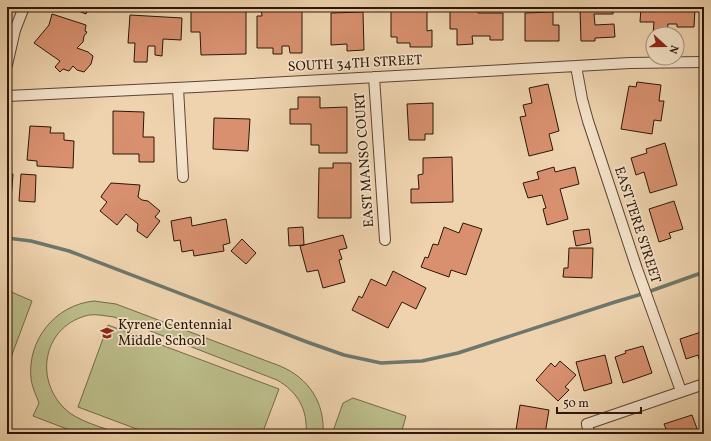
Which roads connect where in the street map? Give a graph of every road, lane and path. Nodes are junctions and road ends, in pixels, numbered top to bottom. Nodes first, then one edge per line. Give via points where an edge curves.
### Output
1 (24, 7) edge
2 (704, 62) edge
3 (7, 65) edge
4 (576, 66) junction
5 (374, 78) junction
6 (178, 88) junction
7 (7, 96) edge
8 (183, 177) dead end
9 (385, 240) dead end
10 (704, 384) edge
11 (681, 391) junction
12 (588, 429) edge

1 - 3 street
2 - 4 street, SOUTH 34TH STREET
4 - 5 street, SOUTH 34TH STREET
4 - 11 street, EAST TERE STREET via 588,121 636,269
5 - 6 street, SOUTH 34TH STREET
5 - 9 street, EAST MANSO COURT
6 - 7 street, SOUTH 34TH STREET
6 - 8 street
10 - 11 street
11 - 12 street

